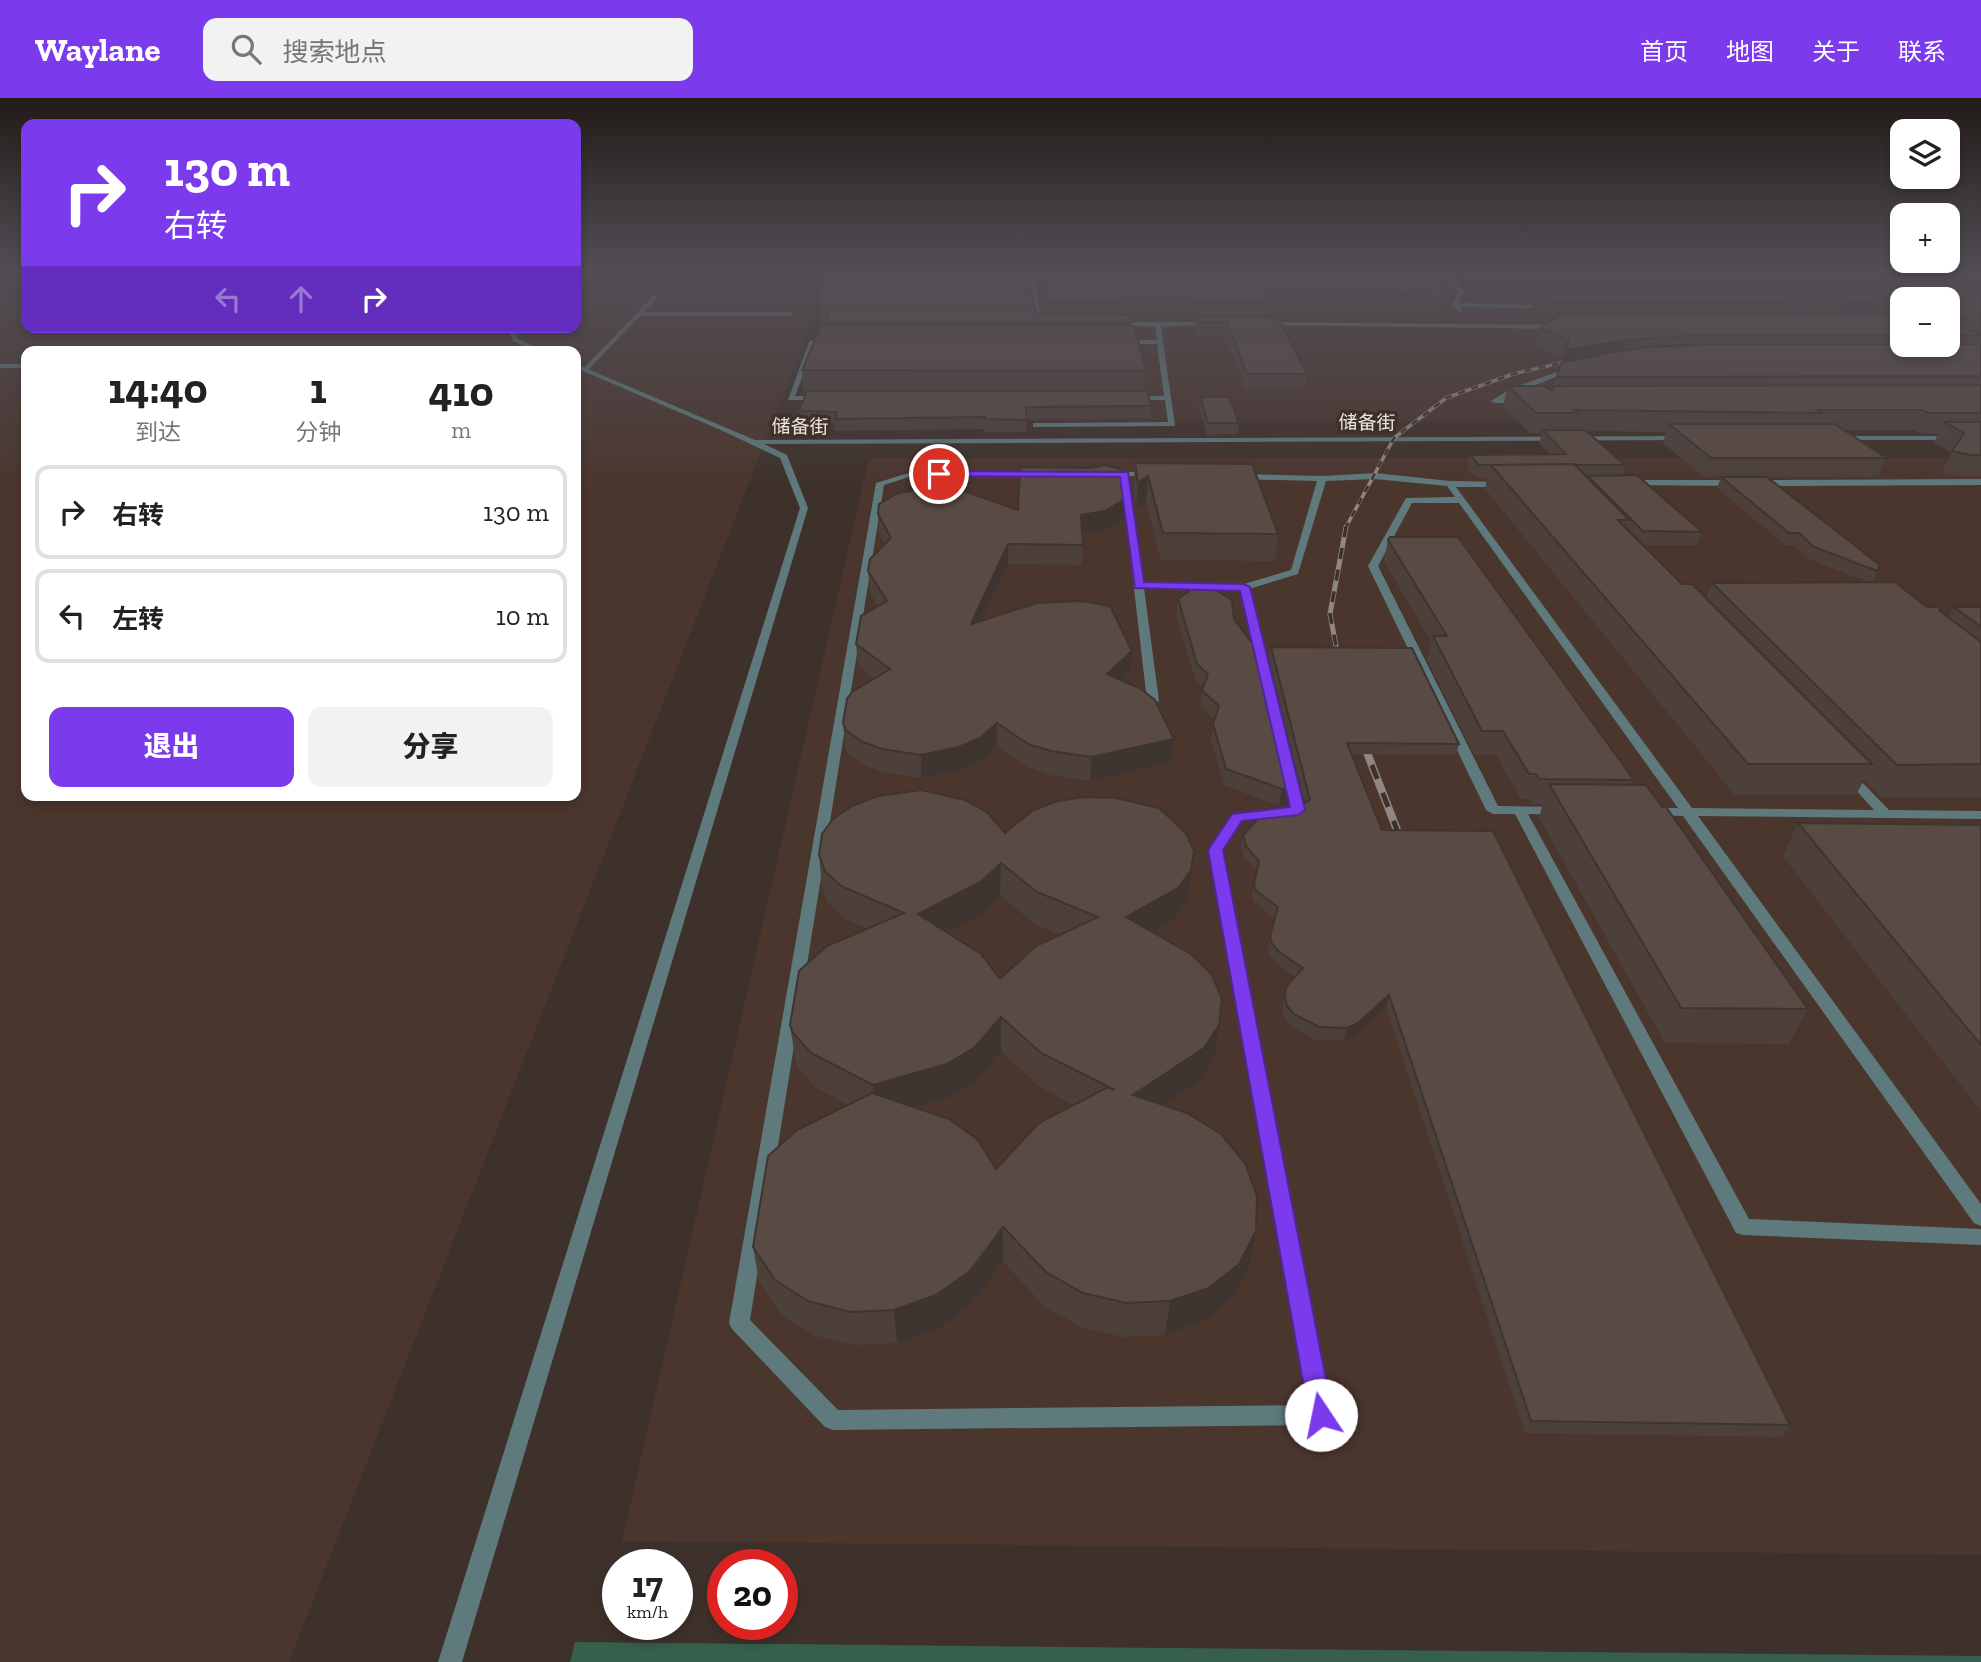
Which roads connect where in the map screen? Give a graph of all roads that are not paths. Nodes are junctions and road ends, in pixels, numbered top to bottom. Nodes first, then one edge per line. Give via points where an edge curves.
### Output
1 (1160, 342) edge
2 (611, 343) edge
3 (812, 343) edge
4 (0, 366) edge
5 (21, 366) edge
6 (1588, 366) edge
7 (583, 371) edge
8 (830, 397) edge
9 (1127, 398) edge
10 (1168, 398) junction
11 (1537, 401) edge
12 (1036, 425) edge
13 (1688, 438) edge
14 (1827, 438) edge
15 (1981, 438) edge
16 (752, 442) junction
17 (1058, 474) edge
18 (1085, 474) edge
19 (1125, 474) junction
20 (1161, 474) edge
21 (1226, 476) edge
22 (1322, 479) junction
23 (1981, 482) edge
24 (1611, 483) edge
25 (1450, 484) junction
26 (1517, 484) edge
27 (1462, 500) junction
28 (1139, 585) junction
29 (1244, 587) junction
30 (1153, 701) edge
31 (1837, 764) edge
32 (1520, 811) junction
33 (1576, 811) edge
34 (1646, 812) edge
35 (1688, 812) junction
36 (1885, 814) junction
37 (1981, 815) edge
38 (1981, 1218) edge
39 (1981, 1237) edge
40 (450, 1662) edge

1 - 10 street
2 - 7 street
3 - 8 street via 791,398
4 - 5 street
6 - 11 street via 1495,401
7 - 16 street
9 - 10 street
10 - 12 street via 1172,424
13 - 16 street, 储备街
14 - 15 street
16 - 40 street via 784,457 804,508
17 - 29 street via 912,474 880,483 739,1323 833,1420 1321,1415 1216,850 1237,817 1298,810
18 - 19 street
19 - 20 street
19 - 28 street
21 - 22 street
22 - 25 street via 1375,476
22 - 29 street via 1295,572
23 - 24 street
25 - 26 street
25 - 27 street
27 - 32 street via 1409,500 1373,566 1493,810
27 - 35 street
28 - 29 street
28 - 30 street
31 - 36 street
32 - 33 street
32 - 39 street via 1743,1227
34 - 35 street
35 - 36 street
35 - 38 street
36 - 37 street

